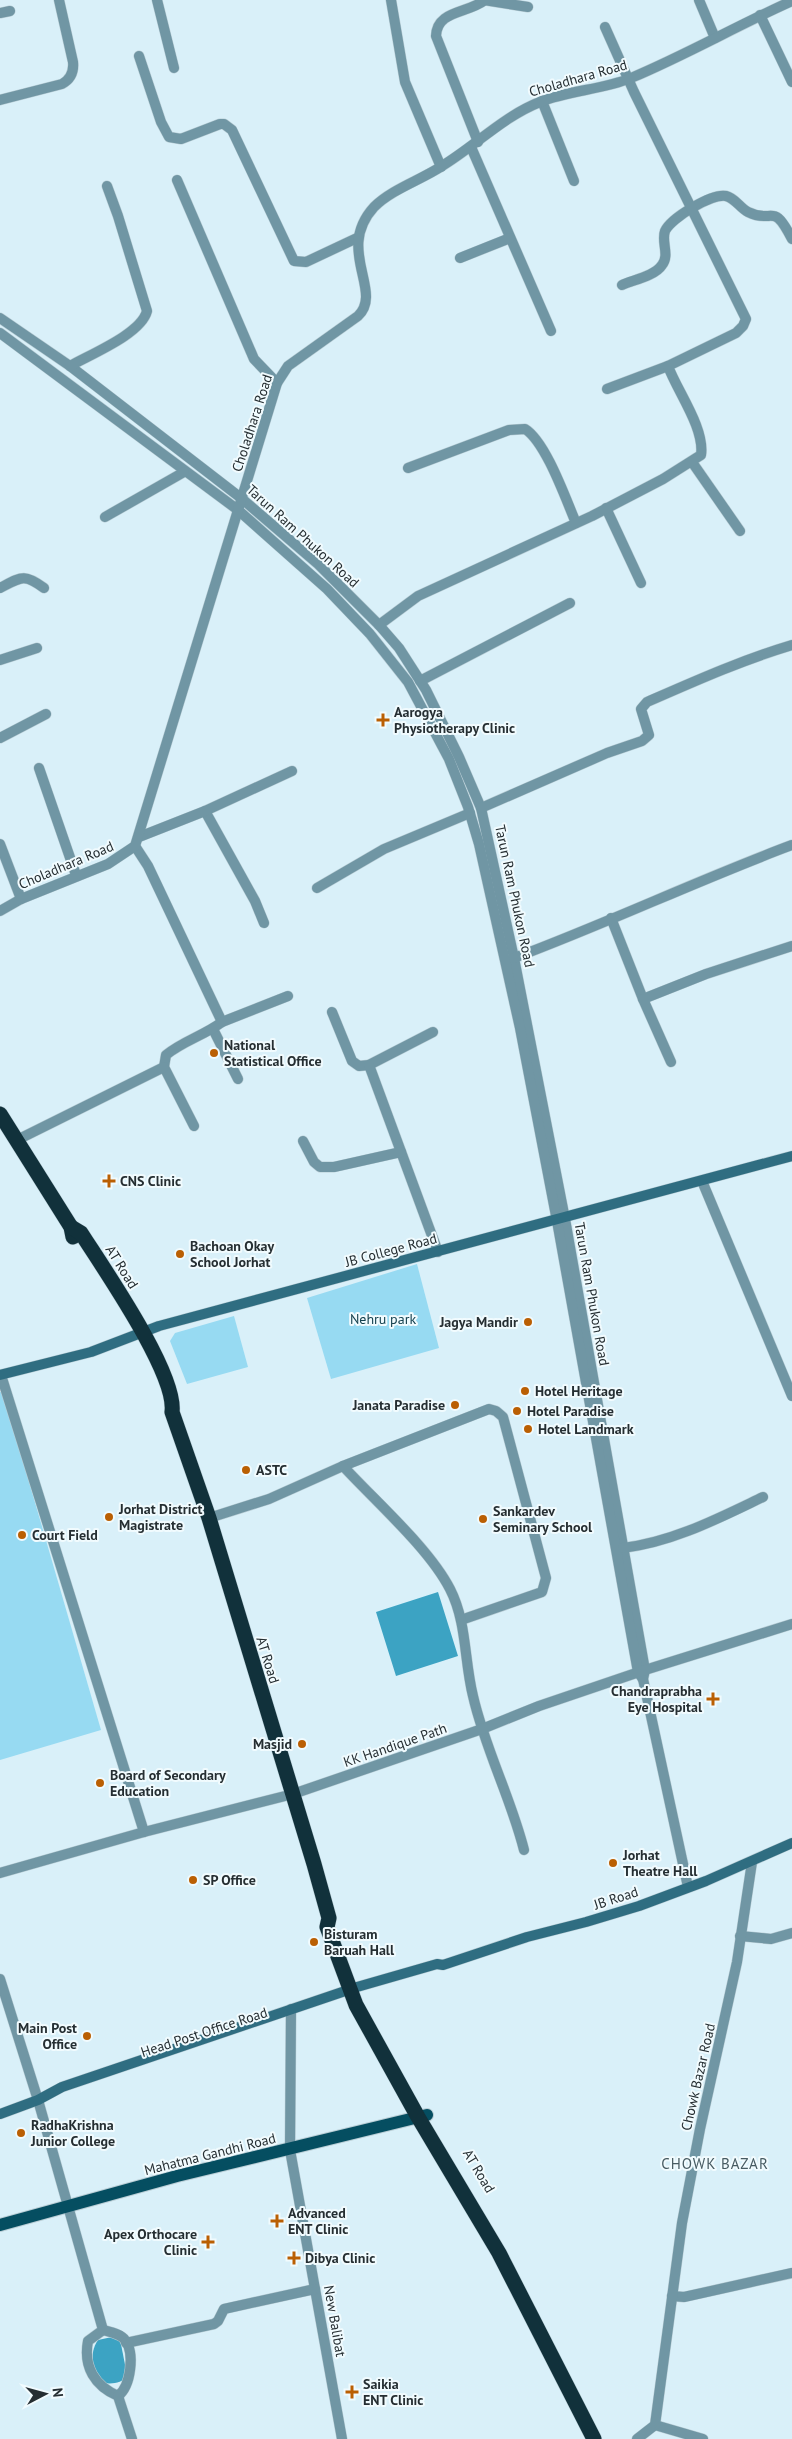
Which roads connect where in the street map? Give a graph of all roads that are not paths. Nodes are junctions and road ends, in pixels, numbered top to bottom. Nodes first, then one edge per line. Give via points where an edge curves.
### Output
1 (59, 0) edge
2 (157, 0) edge
3 (391, 0) edge
4 (484, 0) edge
5 (699, 0) edge
6 (792, 1) edge
7 (528, 7) dead end
8 (760, 15) junction
9 (605, 27) dead end
10 (715, 38) junction
11 (139, 56) dead end
12 (174, 68) dead end
13 (628, 79) junction
14 (792, 82) edge
15 (0, 100) edge
16 (542, 101) junction
17 (475, 144) junction
18 (441, 167) junction
19 (177, 180) dead end
20 (574, 181) dead end
21 (107, 186) dead end
22 (692, 208) junction
23 (357, 238) junction
24 (510, 238) junction
25 (792, 239) edge
26 (460, 258) dead end
27 (622, 285) dead end
28 (0, 318) edge
29 (551, 331) dead end
30 (0, 333) edge
31 (70, 366) junction
32 (668, 366) junction
33 (277, 383) junction
34 (607, 389) dead end
35 (692, 462) junction
36 (408, 468) dead end
37 (184, 472) junction
38 (241, 498) junction
39 (606, 508) junction
40 (238, 510) junction
41 (105, 517) dead end
42 (576, 523) junction
43 (740, 532) dead end
44 (641, 583) dead end
45 (0, 588) edge
46 (44, 588) dead end
47 (570, 603) dead end
48 (379, 624) junction
49 (792, 645) edge
50 (36, 648) dead end
51 (0, 660) edge
52 (420, 680) junction
53 (46, 714) dead end
54 (0, 738) edge
55 (38, 768) dead end
56 (292, 771) dead end
57 (481, 808) junction
58 (205, 811) junction
59 (470, 813) junction
60 (137, 842) junction
61 (0, 844) edge
62 (792, 844) edge
63 (76, 875) junction
64 (317, 888) dead end
65 (21, 899) junction
66 (0, 911) edge
67 (611, 918) junction
68 (264, 923) dead end
69 (792, 946) edge
70 (514, 958) junction
71 (288, 996) dead end
72 (643, 999) junction
73 (332, 1012) dead end
74 (222, 1022) junction
75 (213, 1029) junction
76 (433, 1032) dead end
77 (671, 1062) dead end
78 (369, 1064) junction
79 (164, 1067) junction
80 (238, 1079) dead end
81 (0, 1114) edge
82 (194, 1126) dead end
83 (17, 1140) junction
84 (303, 1141) dead end
85 (401, 1152) junction
86 (792, 1156) edge
87 (702, 1181) junction
88 (561, 1220) junction
89 (438, 1252) junction
90 (139, 1334) junction
91 (0, 1375) edge
92 (792, 1396) edge
93 (343, 1466) junction
94 (763, 1497) dead end
95 (209, 1518) junction
96 (623, 1548) junction
97 (461, 1620) junction
98 (792, 1624) edge
99 (642, 1673) junction
100 (482, 1729) junction
101 (293, 1794) junction
102 (144, 1832) junction
103 (792, 1843) edge
104 (524, 1850) dead end
105 (752, 1862) junction
106 (0, 1873) edge
107 (688, 1887) junction
108 (792, 1933) edge
109 (740, 1936) junction
110 (0, 1979) edge
111 (354, 1991) junction
112 (291, 2012) junction
113 (38, 2100) junction
114 (0, 2114) edge
115 (422, 2116) junction
116 (290, 2150) junction
117 (67, 2207) junction
118 (0, 2225) edge
119 (792, 2273) edge
120 (315, 2289) junction
121 (672, 2296) junction
122 (103, 2330) junction
123 (126, 2343) junction
124 (118, 2396) junction
125 (655, 2425) junction
126 (131, 2437) edge
127 (120, 2439) edge
128 (342, 2439) edge
129 (594, 2439) edge
130 (604, 2439) edge
131 (637, 2439) edge
132 (703, 2439) edge

1 - 15 street via 74,69 70,78 62,84
2 - 12 street
3 - 18 street via 405,82
4 - 7 street
4 - 17 street via 475,8 442,20 436,36
5 - 10 street
6 - 8 street, Choladhara Road
8 - 10 street, Choladhara Road
8 - 14 street
9 - 13 street
10 - 13 street, Choladhara Road
11 - 23 street via 169,137 180,138 220,124 232,130 294,262 306,262
13 - 16 street, Choladhara Road
13 - 22 street
16 - 17 street, Choladhara Road via 523,110
16 - 20 street
17 - 18 street, Choladhara Road
17 - 24 street
18 - 23 street, Choladhara Road via 376,206 362,223
19 - 33 street via 254,359
21 - 31 street via 147,311 136,329
22 - 25 street via 728,197 747,212 781,218
22 - 27 street via 675,218 666,231 666,254 662,266
22 - 32 street via 746,319 736,333
23 - 33 street, Choladhara Road via 366,306 358,316 288,366
24 - 26 street
24 - 29 street
28 - 31 street, Tarun Ram Phukon Road
30 - 37 street, Tarun Ram Phukon Road
31 - 38 street, Tarun Ram Phukon Road
32 - 34 street
32 - 35 street via 702,445 701,455
33 - 38 street, Choladhara Road
35 - 39 street
35 - 43 street
36 - 42 street via 509,430 525,429 534,436 552,467
37 - 40 street, Tarun Ram Phukon Road
37 - 41 street
38 - 40 street, Choladhara Road
38 - 48 street, Tarun Ram Phukon Road via 318,564
39 - 42 street
39 - 44 street
40 - 59 street, Tarun Ram Phukon Road via 344,606 408,682 449,759
40 - 60 street, Choladhara Road
42 - 48 street via 418,596
45 - 46 street via 21,577 30,577
47 - 52 street
48 - 52 street, Tarun Ram Phukon Road
49 - 57 street via 711,673 647,702 641,709 649,735 642,741
50 - 51 street
52 - 57 street, Tarun Ram Phukon Road
53 - 54 street
55 - 63 street
56 - 58 street
57 - 70 street, Tarun Ram Phukon Road
58 - 60 street
58 - 68 street
59 - 64 street via 384,849
59 - 88 street, Tarun Ram Phukon Road
60 - 63 street, Choladhara Road via 108,864
60 - 74 street
61 - 65 street
62 - 67 street
63 - 65 street, Choladhara Road
65 - 66 street, Choladhara Road
67 - 70 street via 572,937
67 - 72 street
69 - 72 street
70 - 88 street, Tarun Ram Phukon Road
71 - 74 street
72 - 77 street
73 - 78 street via 352,1061 359,1066
74 - 75 street
75 - 79 street via 180,1044 166,1055
75 - 80 street
76 - 78 street
78 - 85 street
79 - 82 street
79 - 83 street
81 - 83 highway, AT Road
83 - 90 highway, AT Road via 71,1227 74,1238
84 - 85 street via 320,1167 334,1167
85 - 89 street
86 - 87 street, JB College Road
87 - 88 street, JB College Road
87 - 92 street
88 - 89 street, JB College Road
88 - 96 street, Tarun Ram Phukon Road
88 - 99 street, Tarun Ram Phukon Road
89 - 90 street, JB College Road
90 - 91 street, JB College Road via 91,1352
90 - 95 highway, AT Road via 164,1407 172,1412
91 - 102 street
93 - 95 street via 269,1499
93 - 97 street via 442,1576 450,1588
93 - 97 street via 489,1409 496,1410 502,1417 546,1584 542,1592
94 - 96 street via 698,1527 642,1546
95 - 101 highway, AT Road
96 - 99 street, Tarun Ram Phukon Road
97 - 100 street via 472,1694
98 - 99 street, KK Handique Path
99 - 100 street, KK Handique Path via 540,1706
99 - 107 street, Tarun Ram Phukon Road
100 - 101 street, KK Handique Path
100 - 104 street
101 - 102 street, KK Handique Path
101 - 111 highway, AT Road via 329,1918 327,1927
102 - 106 street, KK Handique Path
103 - 105 street, JB Road
105 - 107 street, JB Road
105 - 109 street, Chowk Bazar Road
107 - 111 street, JB Road via 614,1914 527,1936
108 - 109 street via 772,1939
109 - 121 street, Chowk Bazar Road via 738,1962 700,2129
110 - 113 street
111 - 112 street, Head Post Office Road
111 - 115 highway, AT Road
112 - 113 street, Head Post Office Road via 62,2087
112 - 116 street, New Balibat
113 - 114 street, Head Post Office Road
113 - 117 street
115 - 116 main road, Mahatma Gandhi Road
115 - 129 highway, AT Road via 499,2254
115 - 130 highway, AT Road via 507,2249
116 - 117 main road, Mahatma Gandhi Road via 178,2176
116 - 120 street, New Balibat
117 - 118 main road, Mahatma Gandhi Road
117 - 122 street
119 - 121 street via 684,2297
120 - 123 street via 224,2309 214,2324
120 - 128 street, New Balibat
121 - 125 street, Chowk Bazar Road
122 - 123 street via 120,2336
122 - 124 street via 88,2341 89,2365 98,2385
123 - 124 street via 130,2380
124 - 126 street
125 - 131 street
125 - 132 street
126 - 127 street

